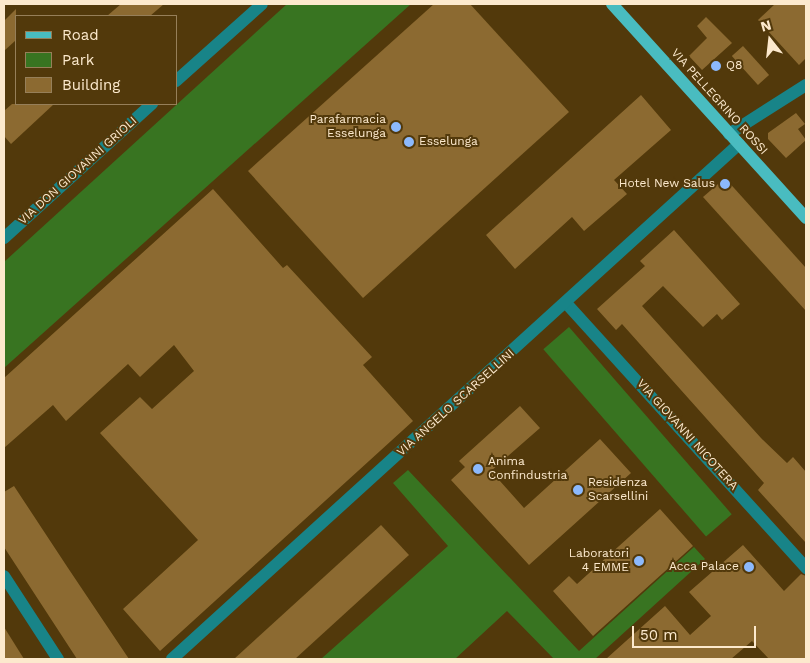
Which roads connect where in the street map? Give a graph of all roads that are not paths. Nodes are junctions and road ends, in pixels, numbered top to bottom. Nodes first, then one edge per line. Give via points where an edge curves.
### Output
1 (262, 4) edge
2 (612, 4) edge
3 (178, 79) edge
4 (806, 85) edge
5 (151, 105) edge
6 (730, 134) junction
7 (739, 144) junction
8 (806, 218) edge
9 (4, 238) edge
10 (566, 303) junction
11 (806, 568) edge
12 (4, 576) edge
13 (58, 659) edge
14 (172, 659) edge

1 - 3 street
2 - 6 main road, VIA PELLEGRINO ROSSI
4 - 6 street
5 - 9 street, VIA DON GIOVANNI GRIOLI
6 - 7 main road, VIA PELLEGRINO ROSSI
7 - 8 main road, VIA PELLEGRINO ROSSI
7 - 10 street, VIA ANGELO SCARSELLINI
10 - 11 street, VIA GIOVANNI NICOTERA
10 - 14 street, VIA ANGELO SCARSELLINI
12 - 13 street

